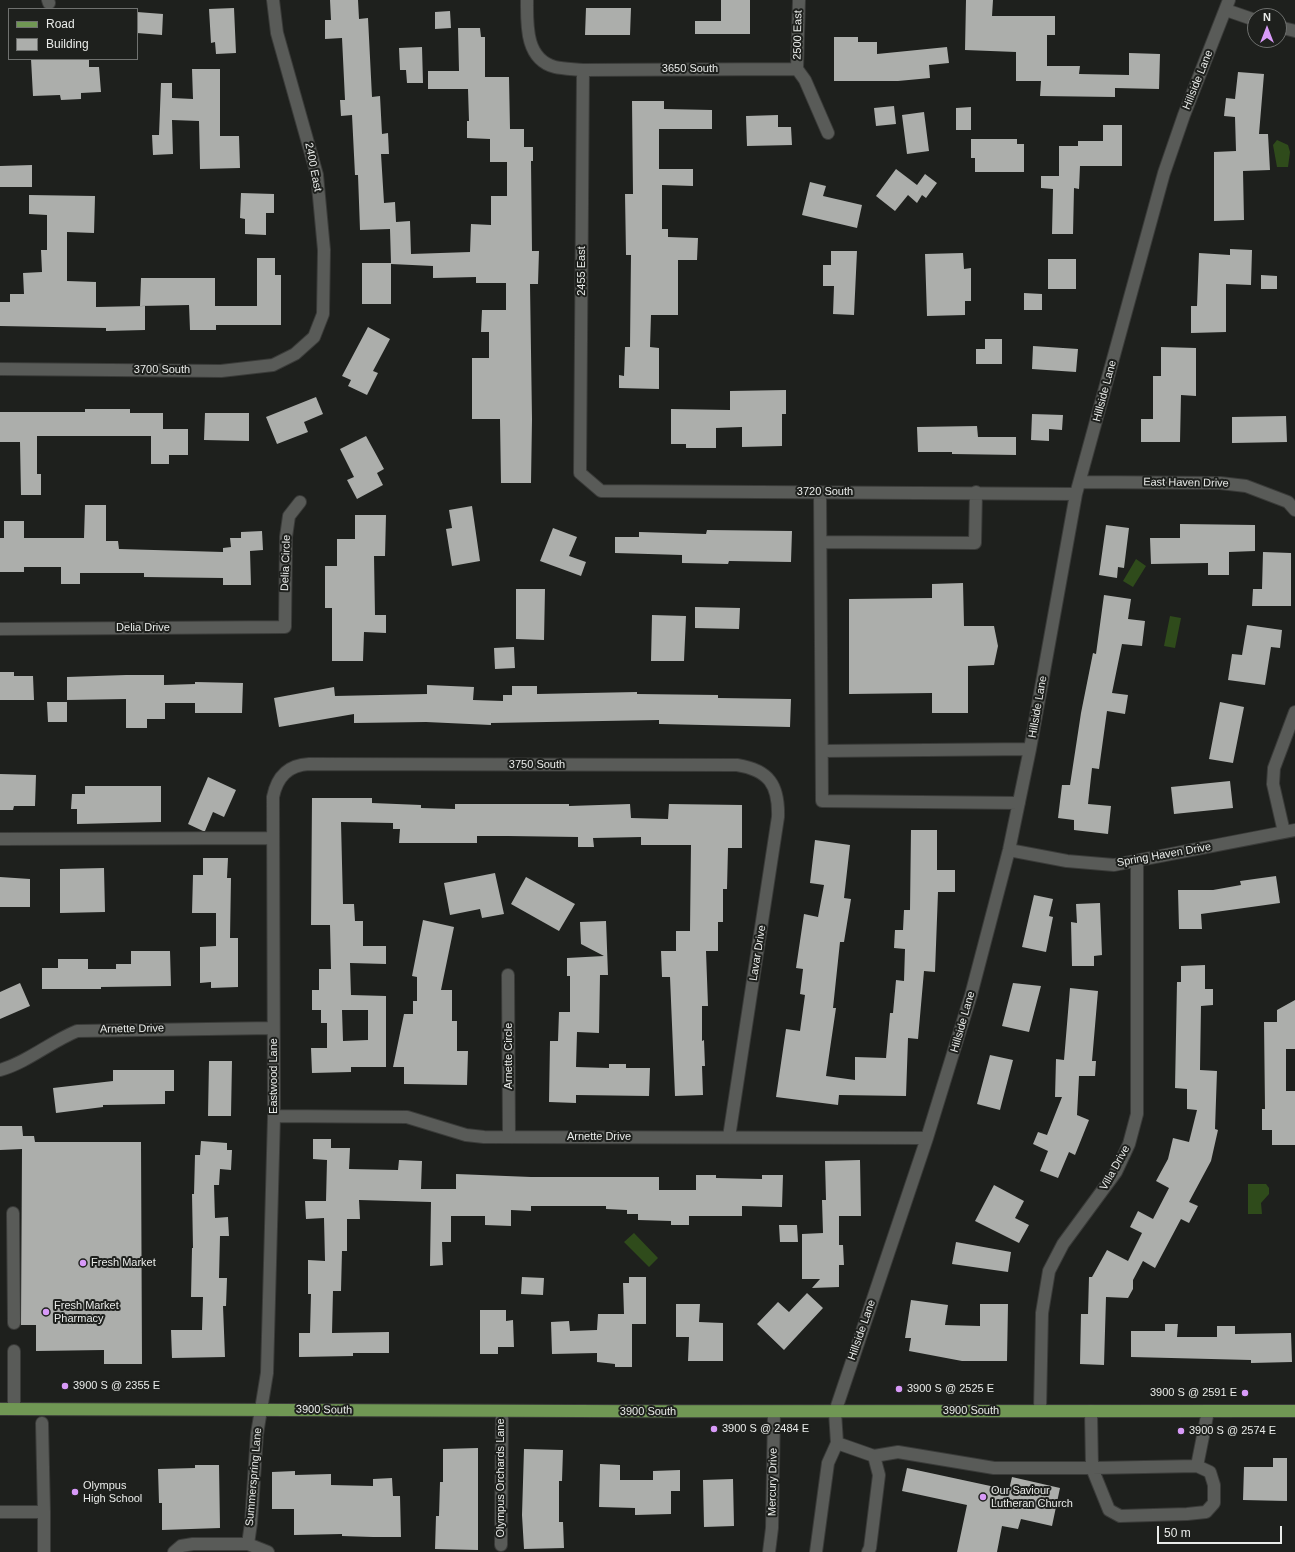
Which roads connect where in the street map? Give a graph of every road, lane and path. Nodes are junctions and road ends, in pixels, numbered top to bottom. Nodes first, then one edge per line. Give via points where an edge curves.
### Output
1 (273, 0) edge
2 (527, 0) edge
3 (799, 0) edge
4 (1228, 5) edge
5 (1247, 16) edge
6 (797, 69) junction
7 (583, 70) junction
8 (828, 133) dead end
9 (314, 337) joint
10 (0, 369) edge
11 (580, 473) joint
12 (1081, 482) junction
13 (820, 492) junction
14 (976, 492) junction
15 (1076, 494) junction
16 (300, 502) dead end
17 (1293, 502) edge
18 (821, 542) junction
19 (285, 627) joint
20 (0, 629) edge
21 (1295, 712) edge
22 (1030, 750) junction
23 (822, 751) junction
24 (310, 764) joint
25 (763, 774) joint
26 (1019, 803) junction
27 (1290, 831) edge
28 (0, 838) edge
29 (273, 838) junction
30 (1009, 850) junction
31 (1137, 862) junction
32 (508, 975) dead end
33 (273, 1028) junction
34 (0, 1070) edge
35 (274, 1116) junction
36 (509, 1137) junction
37 (729, 1137) junction
38 (927, 1138) junction
39 (13, 1213) dead end
40 (14, 1323) dead end
41 (14, 1351) dead end
42 (0, 1409) edge
43 (14, 1409) junction
44 (261, 1410) junction
45 (1040, 1410) junction
46 (1091, 1411) junction
47 (1208, 1411) junction
48 (502, 1412) junction
49 (774, 1412) junction
50 (835, 1412) junction
51 (1295, 1412) edge
52 (42, 1423) dead end
53 (837, 1444) junction
54 (874, 1456) junction
55 (1197, 1466) junction
56 (1092, 1468) junction
57 (0, 1512) edge
58 (44, 1512) junction
59 (248, 1544) junction
60 (501, 1545) dead end
61 (44, 1552) edge
62 (174, 1552) edge
63 (268, 1552) edge
64 (770, 1552) edge
65 (816, 1552) edge
66 (868, 1552) edge

1 - 9 street, 2400 East via 278,33 317,176 324,250 322,314
2 - 7 street, 3650 South via 528,37 541,60 554,67
3 - 6 street, 2500 East
4 - 5 street
4 - 12 street, Hillside Lane via 1164,173
6 - 7 street, 3650 South
6 - 8 street via 805,80
7 - 11 street, 2455 East
9 - 10 street, 3700 South via 294,354 273,365 253,369
11 - 13 street, 3720 South via 601,490
12 - 15 street, Hillside Lane
12 - 17 street, East Haven Drive via 1220,483 1246,486
13 - 14 street, 3720 South
13 - 18 street
14 - 15 street, 3720 South
14 - 18 street via 975,543
15 - 22 street, Hillside Lane
16 - 19 street, Delia Circle via 290,516 286,537
18 - 23 street
19 - 20 street, Delia Drive
21 - 27 street via 1274,768 1273,784
22 - 23 street
22 - 26 street, Hillside Lane
23 - 26 street via 822,801
24 - 25 street, 3750 South via 736,765 752,767
24 - 29 street, Eastwood Lane via 288,769 277,783 273,797
25 - 37 street, Lavar Drive via 776,790 778,817
26 - 30 street, Hillside Lane
27 - 31 street, Spring Haven Drive
28 - 29 street
29 - 33 street, Eastwood Lane
30 - 31 street, Spring Haven Drive via 1067,862 1114,865
30 - 38 street, Hillside Lane via 971,994
31 - 45 street, Villa Drive via 1137,1114 1129,1144 1116,1172 1063,1244 1049,1271 1042,1313
32 - 36 street, Arnette Circle
33 - 34 street, Arnette Drive via 77,1031 20,1063
33 - 35 street, Eastwood Lane
35 - 36 street, Arnette Drive via 407,1117 466,1135
35 - 44 street, Eastwood Lane via 266,1373
36 - 37 street, Arnette Drive
37 - 38 street, Arnette Drive
38 - 50 street, Hillside Lane
39 - 40 street
41 - 43 street
42 - 43 main road, 3900 South
43 - 44 main road, 3900 South
44 - 48 main road, 3900 South
44 - 59 street, Summerspring Lane
45 - 46 main road, 3900 South
45 - 50 main road, 3900 South
46 - 47 main road, 3900 South
46 - 56 street
47 - 51 main road, 3900 South
47 - 55 street
48 - 49 main road, 3900 South
48 - 60 street, Olympus Orchards Lane
49 - 50 main road, 3900 South
49 - 64 street, Mercury Drive
50 - 53 street
52 - 58 street
53 - 54 street
53 - 65 street via 828,1463
54 - 56 street via 898,1452 994,1468
54 - 66 street via 879,1475
55 - 56 street
55 - 56 street via 1210,1472 1214,1485 1214,1503 1206,1512 1120,1516 1109,1510
57 - 58 street
58 - 61 street
59 - 62 street via 193,1544 181,1546
59 - 63 street

